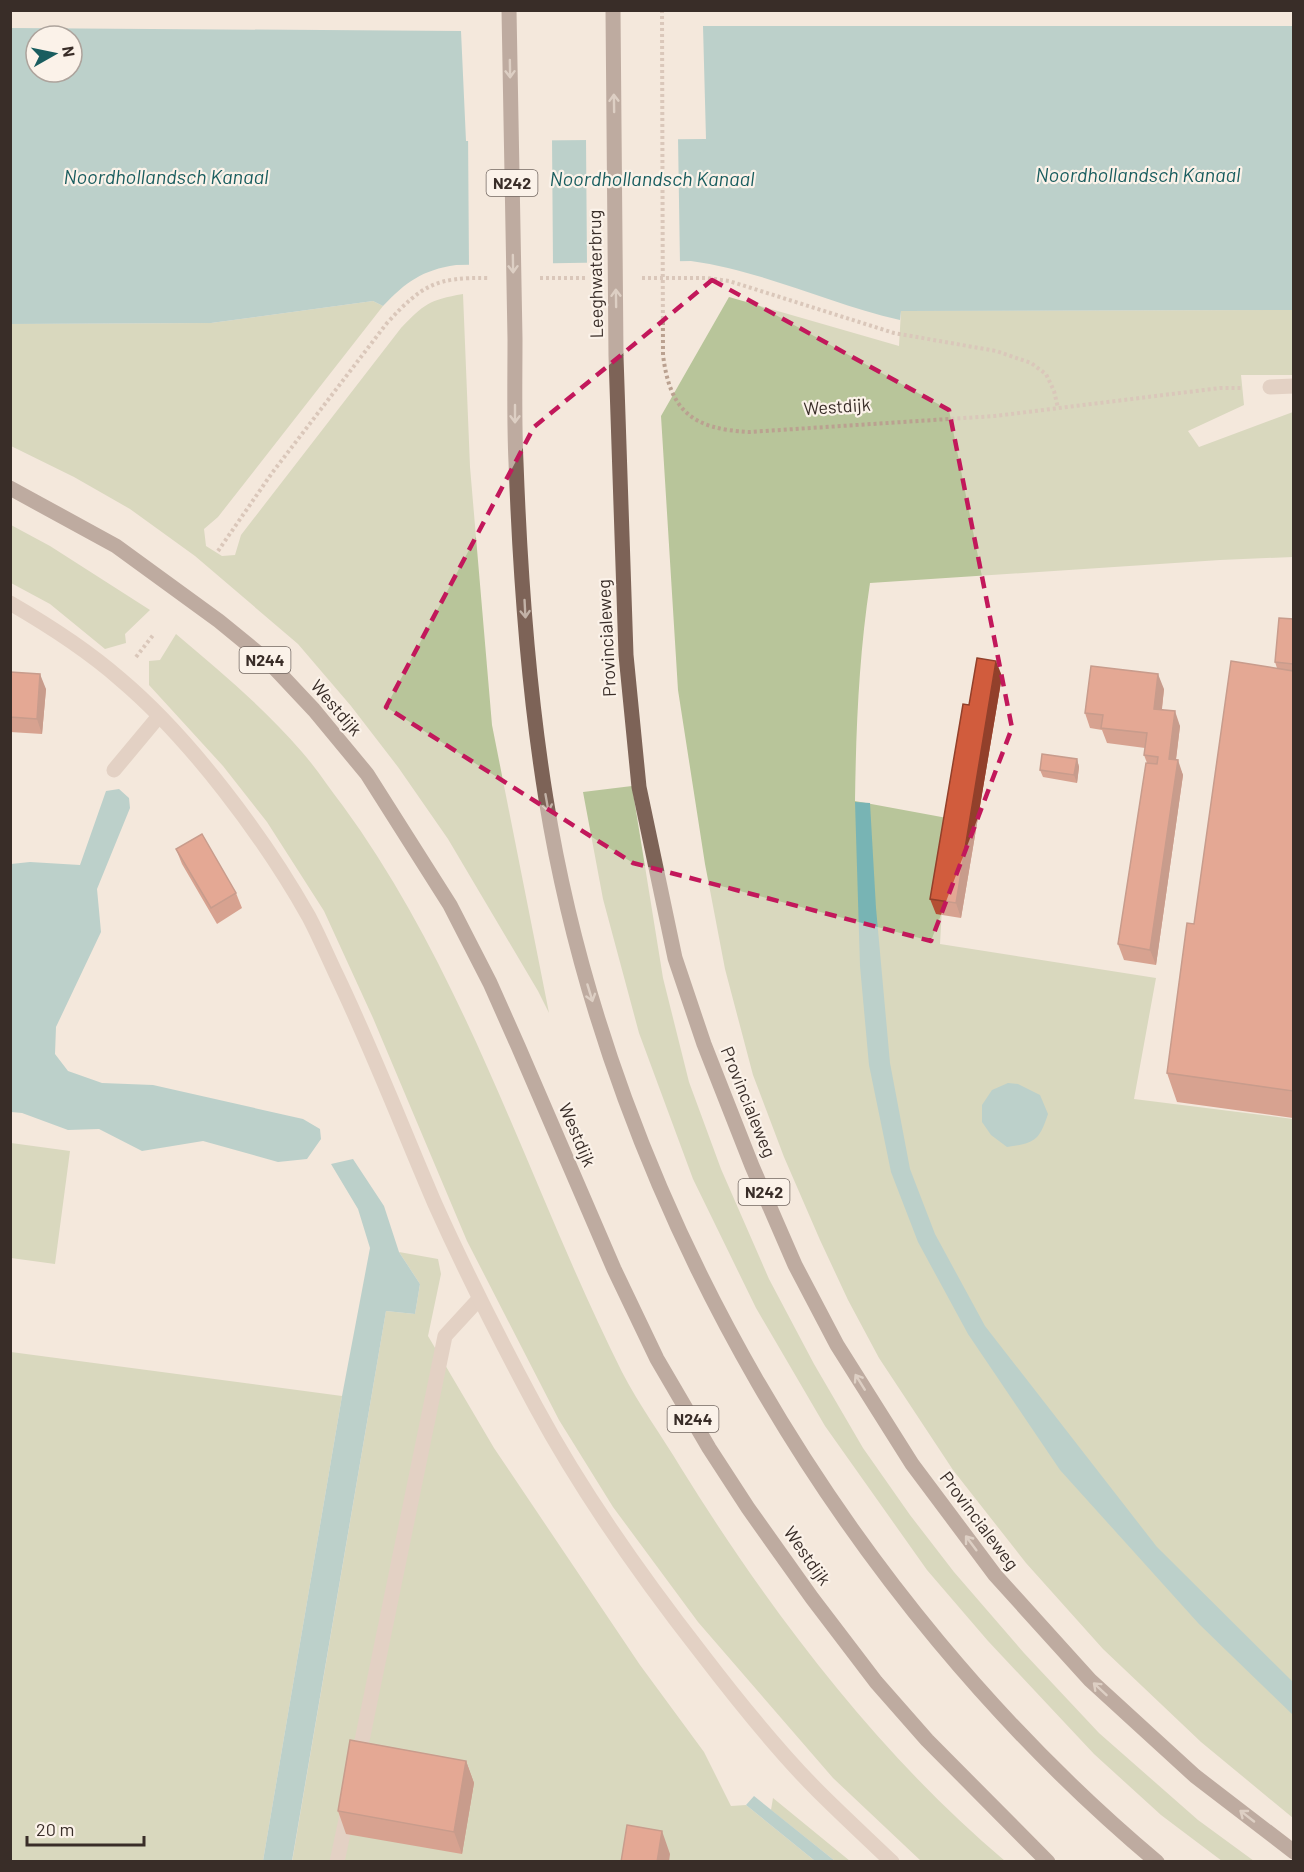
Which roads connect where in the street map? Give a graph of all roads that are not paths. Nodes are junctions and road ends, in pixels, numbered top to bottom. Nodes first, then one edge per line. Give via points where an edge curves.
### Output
1 (509, 10) edge
2 (613, 10) edge
3 (616, 356) joint
4 (1270, 387) road end
5 (1293, 387) edge
6 (10, 488) edge
7 (10, 603) edge
8 (159, 716) junction
9 (114, 770) dead end
10 (479, 1299) junction
11 (356, 1770) edge
12 (351, 1793) edge
13 (1293, 1852) edge
14 (337, 1862) edge
15 (892, 1862) edge
16 (1048, 1862) edge
17 (1157, 1862) edge

1 -> 17 main road, N242 via 516,462 526,629 558,864 577,951 604,1040 648,1161 726,1327 846,1521 919,1618 1003,1717 1094,1807
3 -> 2 main road, Leeghwaterbrug / N242
13 -> 3 main road, Provincialeweg / N242 via 1195,1776 1090,1680 995,1575 912,1464 837,1346 795,1265 704,1044 675,958 639,787 626,656
4 - 5 street
6 - 16 main road, Westdijk / N244 via 116,546 219,621 268,662 368,774 450,905 514,1036 614,1269 657,1359 709,1448 812,1598 876,1682 927,1740
7 - 8 street via 120,678
8 - 9 street
8 - 10 street via 244,819 310,919
10 - 11 street via 445,1336
10 - 15 street via 576,1475 680,1625 816,1790
12 - 14 street

